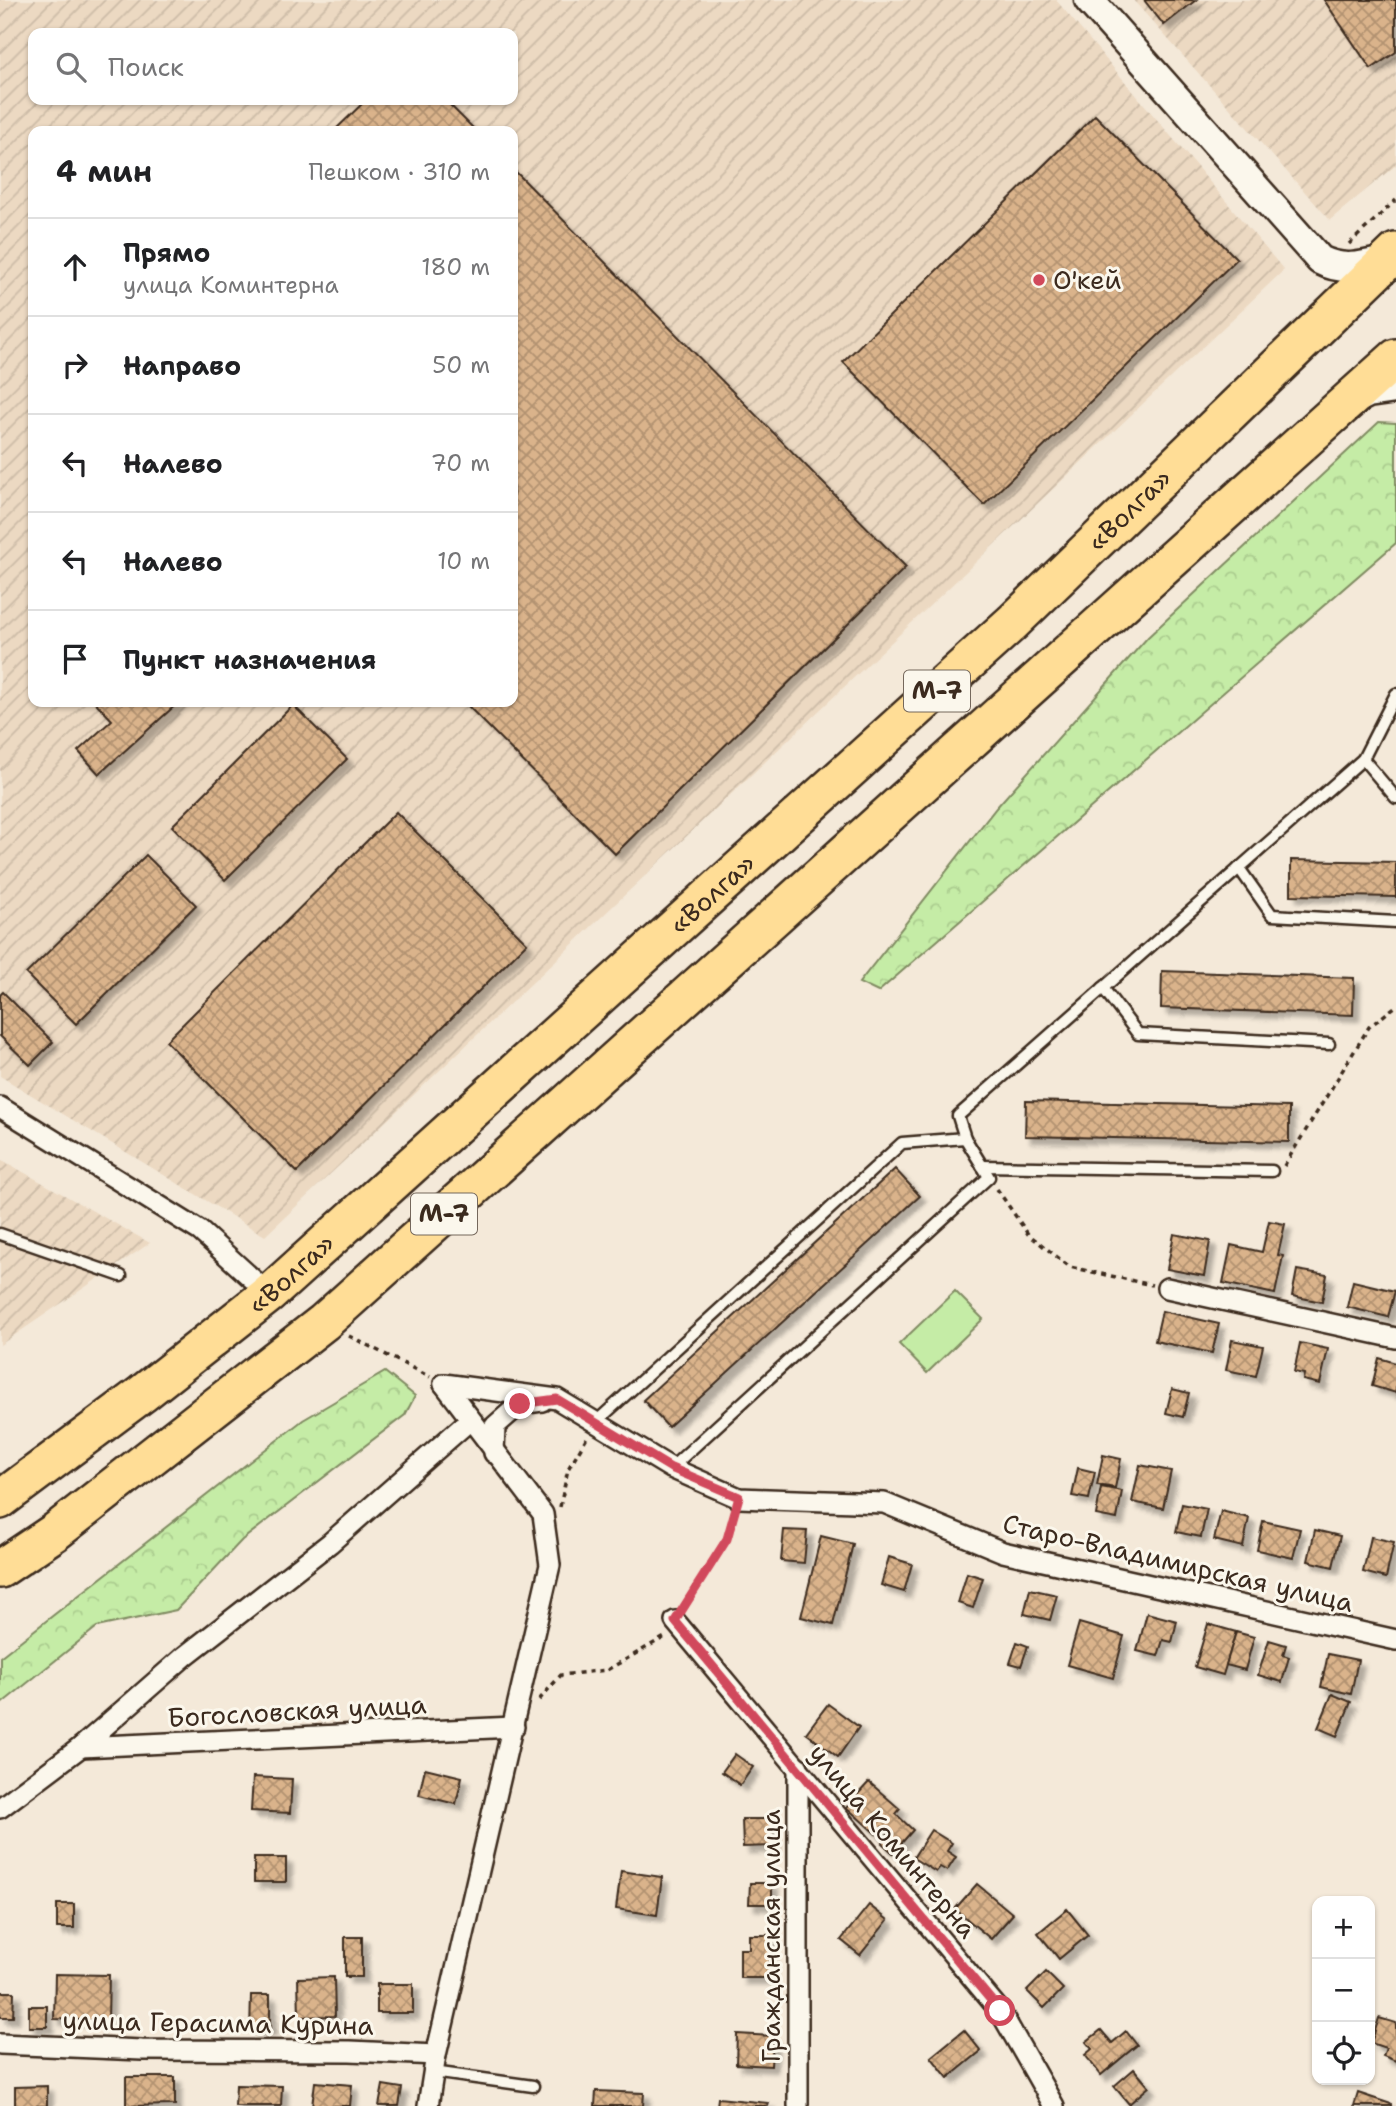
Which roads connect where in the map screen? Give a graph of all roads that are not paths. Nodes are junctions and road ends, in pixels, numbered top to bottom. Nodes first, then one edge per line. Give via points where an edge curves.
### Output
1 (1089, 0) edge
2 (1392, 256) edge
3 (1320, 260) junction
4 (1317, 330) junction
5 (1396, 358) edge
6 (1396, 389) edge
7 (1345, 405) junction
8 (1396, 694) edge
9 (1363, 760) junction
10 (1396, 798) edge
11 (1239, 868) junction
12 (1396, 922) edge
13 (1103, 988) junction
14 (1329, 1044) dead end
15 (0, 1107) edge
16 (965, 1139) junction
17 (982, 1166) junction
18 (1272, 1171) road end
19 (0, 1234) edge
20 (121, 1276) dead end
21 (1167, 1288) road end
22 (269, 1294) junction
23 (1396, 1338) edge
24 (557, 1399) junction
25 (470, 1420) junction
26 (596, 1422) junction
27 (494, 1452) junction
28 (671, 1468) junction
29 (0, 1500) edge
30 (0, 1569) edge
31 (675, 1621) road end
32 (1396, 1640) edge
33 (514, 1727) junction
34 (81, 1747) junction
35 (798, 1767) junction
36 (0, 1808) edge
37 (0, 2044) edge
38 (435, 2063) junction
39 (534, 2086) dead end
40 (428, 2106) edge
41 (798, 2106) edge
42 (1054, 2106) edge

1 - 3 street
2 - 3 street via 1351,268
2 - 4 highway, «Волга» / М-7
3 - 4 street via 1329,296 1326,316
4 - 22 highway, «Волга» / М-7 via 1013,622
5 - 7 highway, М-7
6 - 7 street via 1368,393
7 - 30 highway, М-7 via 324,1322 55,1532
8 - 9 lane
9 - 10 lane
9 - 11 lane
11 - 12 lane via 1272,915
11 - 13 lane
13 - 14 lane via 1138,1034
13 - 16 lane via 958,1116
15 - 22 street via 200,1231
16 - 17 lane
16 - 26 lane via 902,1143
17 - 18 lane
17 - 28 lane via 989,1177
19 - 20 lane
21 - 23 street
22 - 29 highway, «Волга» / М-7
24 - 25 street, Старо-Владимирская улица via 444,1384
24 - 26 street, Старо-Владимирская улица
24 - 27 street via 520,1404 495,1426
25 - 27 street
25 - 34 street
26 - 28 street, Старо-Владимирская улица
27 - 33 street via 543,1514 550,1565
28 - 32 street, Старо-Владимирская улица via 739,1497 884,1503 1003,1552
31 - 35 street, улица Коминтерна
33 - 34 street, Богословская улица
33 - 38 street
34 - 36 street
35 - 41 street, Гражданская улица
35 - 42 street, улица Коминтерна via 1000,2011
37 - 38 street, улица Герасима Курина via 350,2051
38 - 39 lane
38 - 40 street

